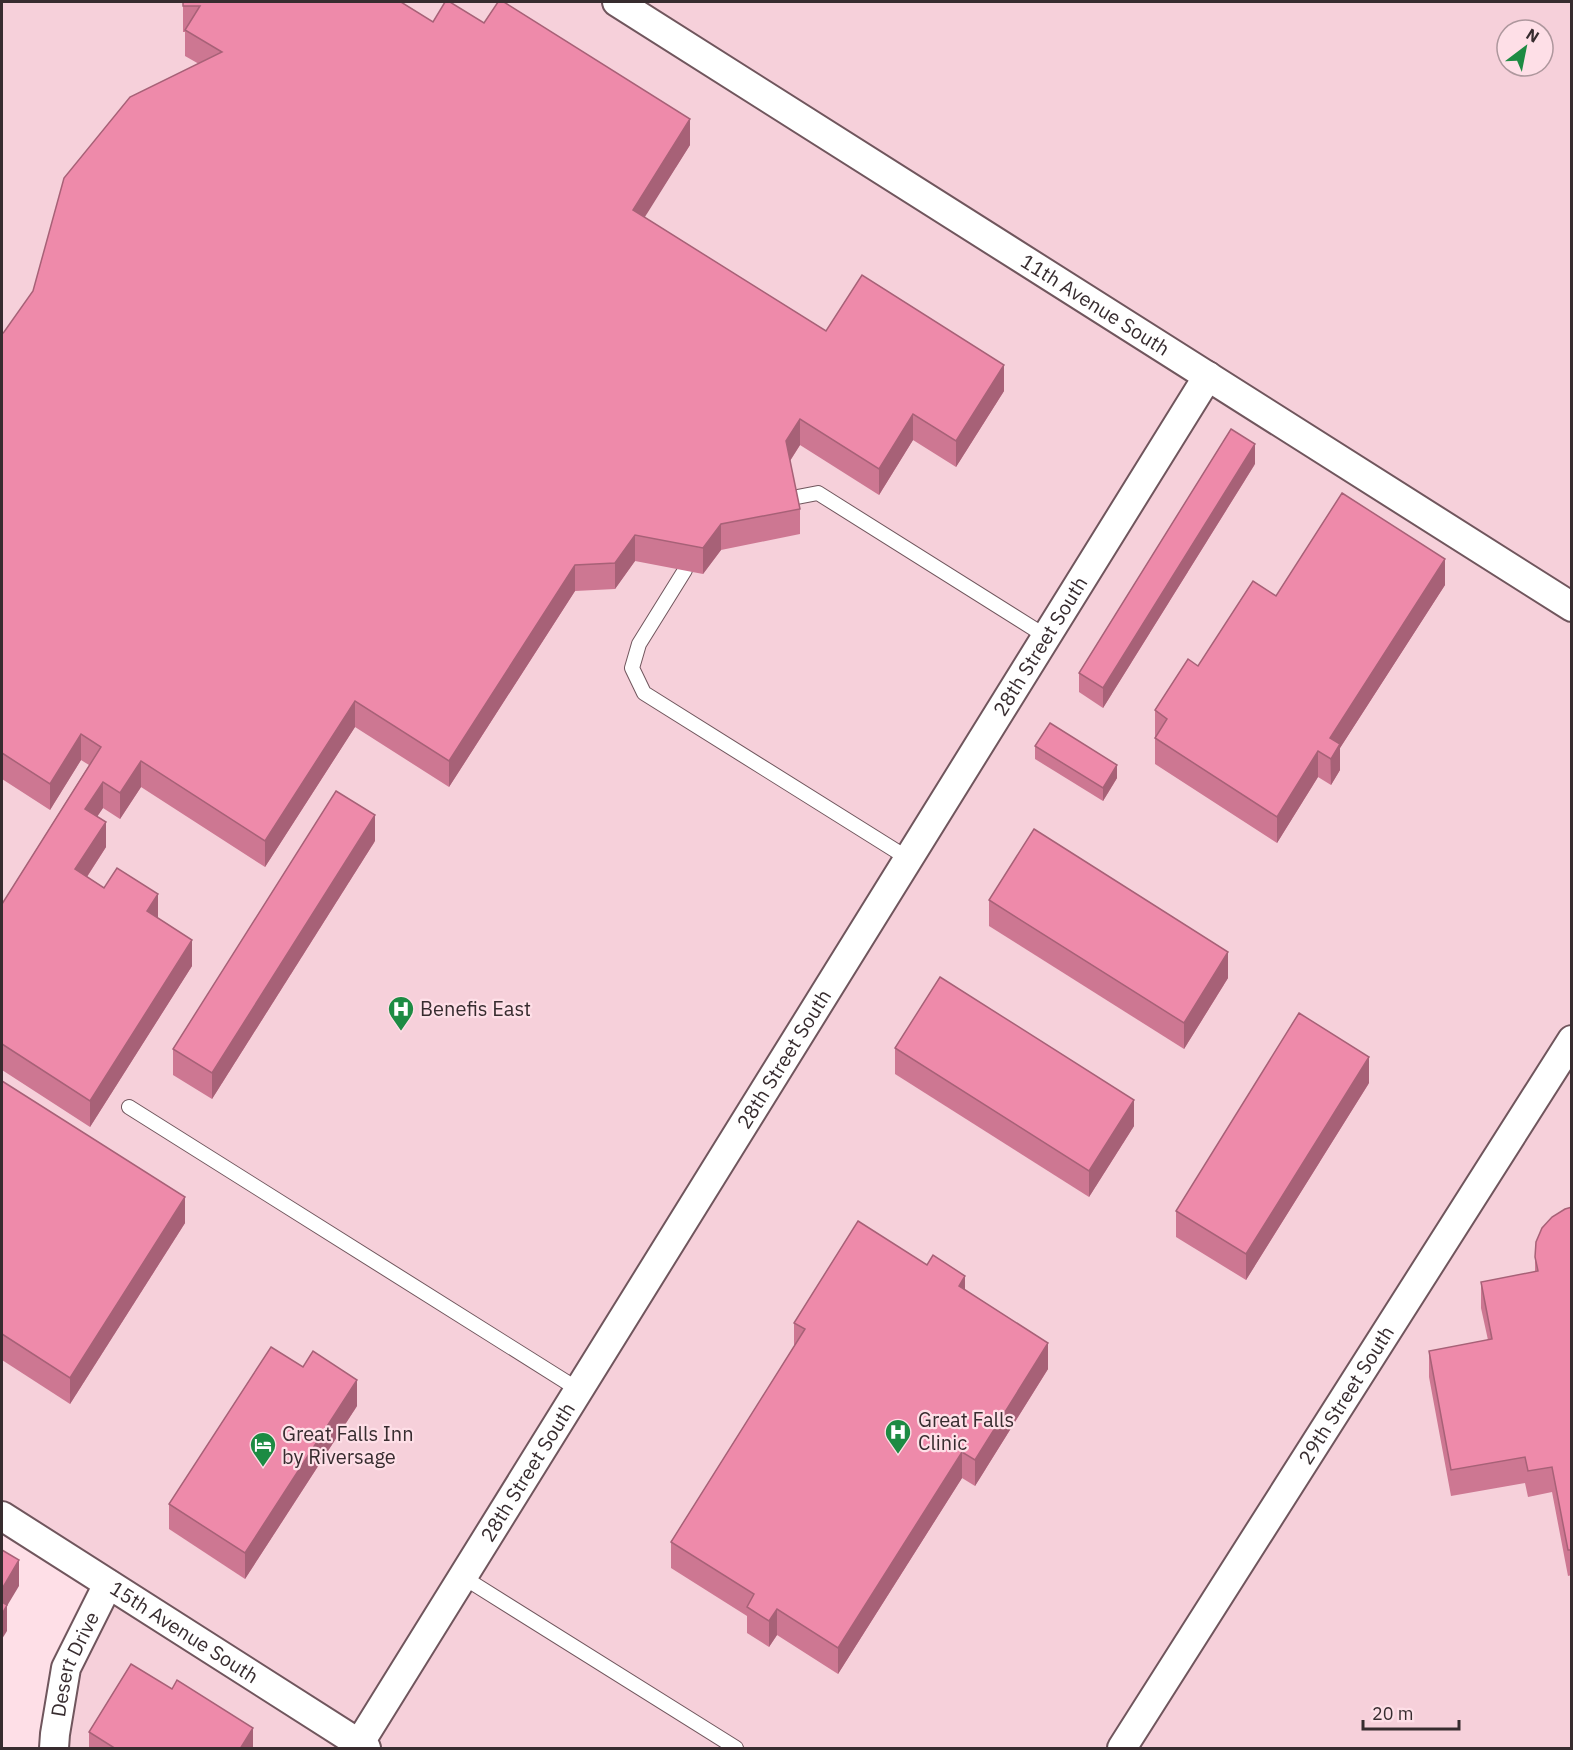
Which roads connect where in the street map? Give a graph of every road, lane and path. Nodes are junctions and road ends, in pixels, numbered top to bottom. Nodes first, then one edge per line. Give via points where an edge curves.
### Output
1 (616, 2) edge
2 (1208, 376) junction
3 (792, 498) edge
4 (685, 570) edge
5 (1572, 607) edge
6 (1047, 636) junction
7 (909, 859) junction
8 (1572, 1040) edge
9 (129, 1107) dead end
10 (579, 1390) junction
11 (2, 1516) edge
12 (463, 1576) junction
13 (108, 1584) junction
14 (363, 1747) edge
15 (54, 1749) edge
16 (736, 1749) edge
17 (1122, 1749) edge

1 - 2 street, 11th Avenue South
2 - 5 street, 11th Avenue South
2 - 6 street, 28th Street South
3 - 6 lane via 818,494
4 - 7 lane via 639,645 632,668 644,693
6 - 7 street, 28th Street South
7 - 10 street, 28th Street South
8 - 17 street, 29th Street South
9 - 10 lane
10 - 12 street, 28th Street South
11 - 13 street, 15th Avenue South
12 - 14 street, 28th Street South
12 - 16 lane
13 - 14 street, 15th Avenue South
13 - 15 street, Desert Drive via 66,1668

